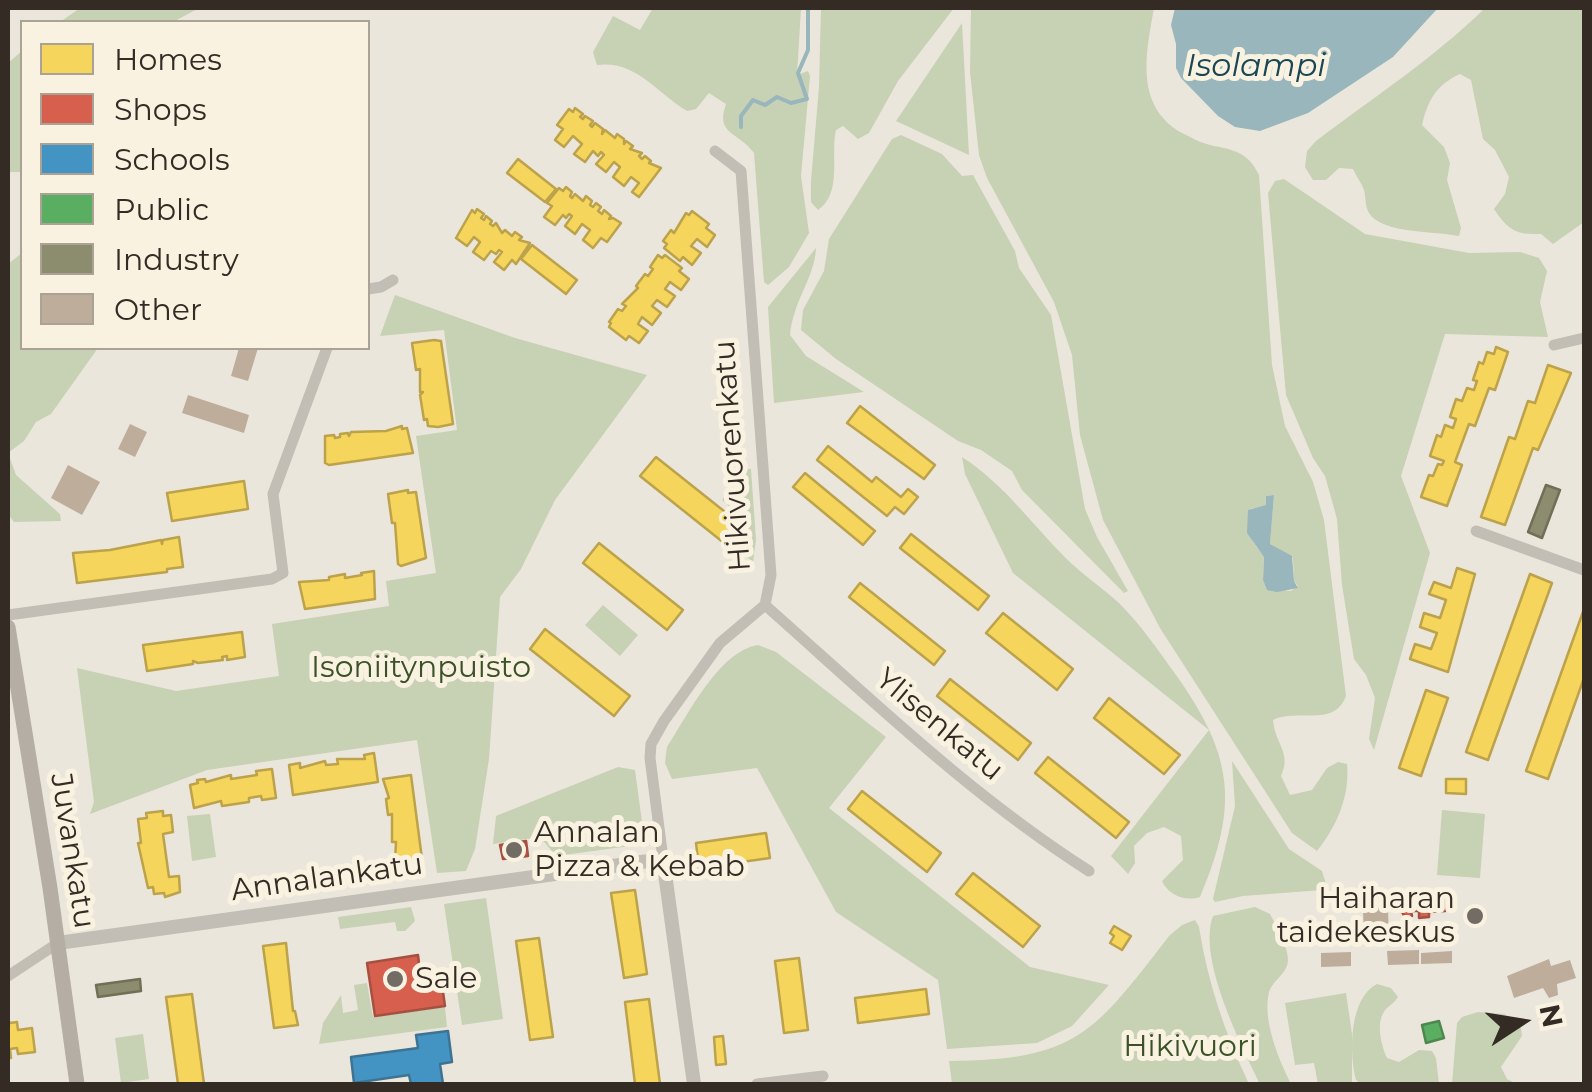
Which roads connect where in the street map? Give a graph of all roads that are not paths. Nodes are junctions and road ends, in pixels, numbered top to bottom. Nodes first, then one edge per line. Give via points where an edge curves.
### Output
1 (715, 151) dead end
2 (393, 280) dead end
3 (370, 289) edge
4 (1584, 338) edge
5 (1554, 345) dead end
6 (326, 350) edge
7 (1476, 531) dead end
8 (1584, 570) edge
9 (765, 606) junction
10 (8, 615) edge
11 (8, 626) edge
12 (663, 859) junction
13 (1089, 871) dead end
14 (58, 943) junction
15 (8, 976) edge
16 (823, 1076) dead end
17 (77, 1084) edge
18 (694, 1084) edge
19 (757, 1084) edge

1 - 9 street, Hikivuorenkatu via 740,171 771,575
2 - 3 street
4 - 5 street
6 - 10 street via 273,494 283,573
7 - 8 street
9 - 12 street, Hikivuorenkatu via 720,643 652,744
9 - 13 street, Ylisenkatu via 917,743
11 - 14 main road, Juvankatu
12 - 14 street, Annalankatu
12 - 18 street, Hikivuorenkatu
14 - 15 street, Annalankatu
14 - 17 main road, Juvankatu
16 - 19 street

